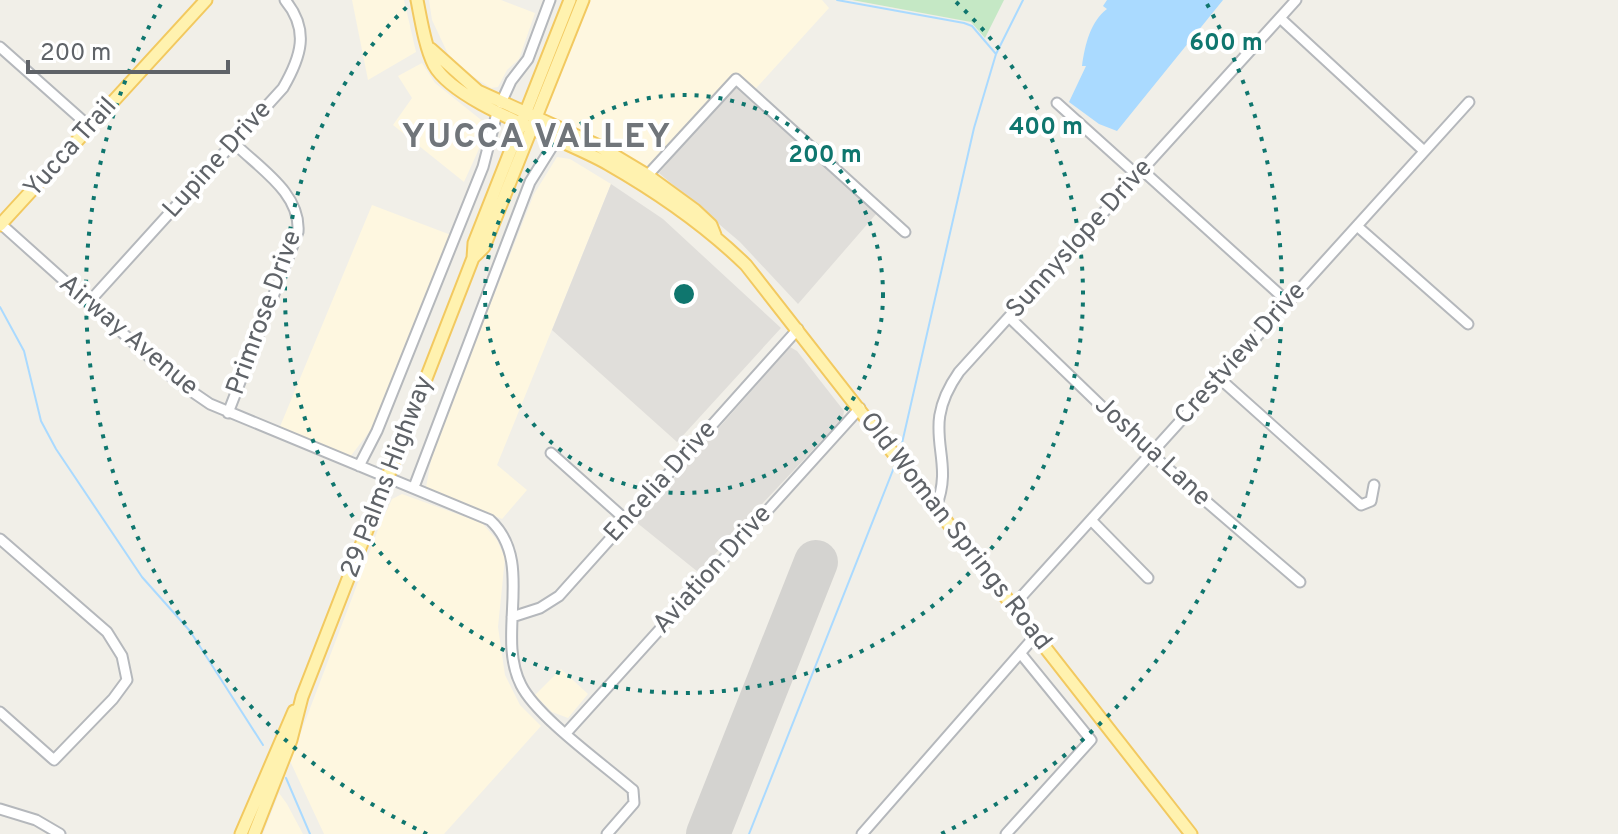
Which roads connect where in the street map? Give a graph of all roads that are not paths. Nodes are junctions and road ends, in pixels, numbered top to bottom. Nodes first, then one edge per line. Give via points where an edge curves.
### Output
1 (206, 0) edge
2 (285, 0) edge
3 (417, 0) edge
4 (550, 0) edge
5 (570, 0) edge
6 (583, 0) edge
7 (1296, 0) edge
8 (1280, 18) junction
9 (0, 47) edge
10 (1469, 102) dead end
11 (1057, 103) dead end
12 (499, 108) junction
13 (528, 120) junction
14 (90, 127) junction
15 (558, 137) junction
16 (234, 143) junction
17 (1424, 151) junction
18 (1140, 172) junction
19 (643, 179) junction
20 (0, 225) edge
21 (1357, 226) junction
22 (905, 232) dead end
23 (1288, 302) junction
24 (88, 303) junction
25 (1009, 317) junction
26 (1468, 324) dead end
27 (798, 329) junction
28 (1219, 378) junction
29 (860, 408) junction
30 (228, 413) junction
31 (551, 453) dead end
32 (1151, 454) junction
33 (359, 466) junction
34 (388, 476) junction
35 (1374, 485) dead end
36 (414, 487) junction
37 (936, 507) junction
38 (626, 520) junction
39 (1091, 520) junction
40 (0, 539) edge
41 (1148, 578) dead end
42 (1300, 582) dead end
43 (1013, 606) junction
44 (512, 617) junction
45 (1036, 635) junction
46 (1021, 654) junction
47 (302, 697) junction
48 (0, 712) edge
49 (567, 732) junction
50 (0, 809) edge
51 (1184, 831) edge
52 (60, 834) edge
53 (241, 834) edge
54 (254, 834) edge
55 (607, 834) edge
56 (862, 834) edge
57 (1006, 834) edge

1 - 14 main road, Yucca Trail
2 - 16 street, Lupine Drive via 301,28 297,65
3 - 12 main road via 431,49
4 - 12 street via 528,59
5 - 13 main road, 29 Palms Highway
6 - 13 main road, 29 Palms Highway
7 - 8 street, Sunnyslope Drive
8 - 17 street
8 - 18 street, Sunnyslope Drive
9 - 14 street
10 - 17 street, Crestview Drive
11 - 18 street
12 - 13 main road
12 - 33 street via 483,167
13 - 15 main road, Old Woman Springs Road
13 - 19 main road, Old Woman Springs Road via 597,145
13 - 34 main road, 29 Palms Highway via 484,247 473,258
14 - 20 main road, Yucca Trail
15 - 19 main road, Old Woman Springs Road
15 - 36 street via 530,182
16 - 24 street, Lupine Drive
16 - 30 street, Primrose Drive via 289,196 300,216
17 - 21 street, Crestview Drive
18 - 23 street
18 - 25 street, Sunnyslope Drive
19 - 22 street via 736,79
19 - 27 main road, Old Woman Springs Road via 711,225
20 - 24 street, Airway Avenue
21 - 23 street, Crestview Drive
21 - 26 street
23 - 28 street, Crestview Drive
24 - 30 street, Airway Avenue via 175,380
25 - 32 street, Joshua Lane
25 - 37 street, Sunnyslope Drive via 959,372 940,404 937,437 944,484
27 - 29 main road, Old Woman Springs Road
27 - 38 street, Encelia Drive
28 - 32 street, Crestview Drive
28 - 35 street via 1361,505 1371,501
29 - 37 main road, Old Woman Springs Road
29 - 49 street, Aviation Drive
30 - 33 street, Airway Avenue
31 - 38 street
32 - 39 street, Crestview Drive
32 - 42 street, Joshua Lane
33 - 34 street, Airway Avenue
34 - 36 street, Airway Avenue
34 - 47 main road, 29 Palms Highway
36 - 44 street, Airway Avenue via 498,527 512,554
37 - 43 main road, Old Woman Springs Road
38 - 44 street, Encelia Drive via 559,596
39 - 41 street
39 - 43 street, Crestview Drive
40 - 48 street via 107,632 122,656 127,680 54,760
43 - 45 main road, Old Woman Springs Road
44 - 49 street, Airway Avenue via 511,656 521,684 536,708
45 - 46 street
45 - 51 main road, Old Woman Springs Road
46 - 56 street
46 - 57 street via 1091,740
47 - 53 main road, 29 Palms Highway
47 - 54 main road, 29 Palms Highway
49 - 55 street, Airway Avenue via 633,790 634,803
50 - 52 street

